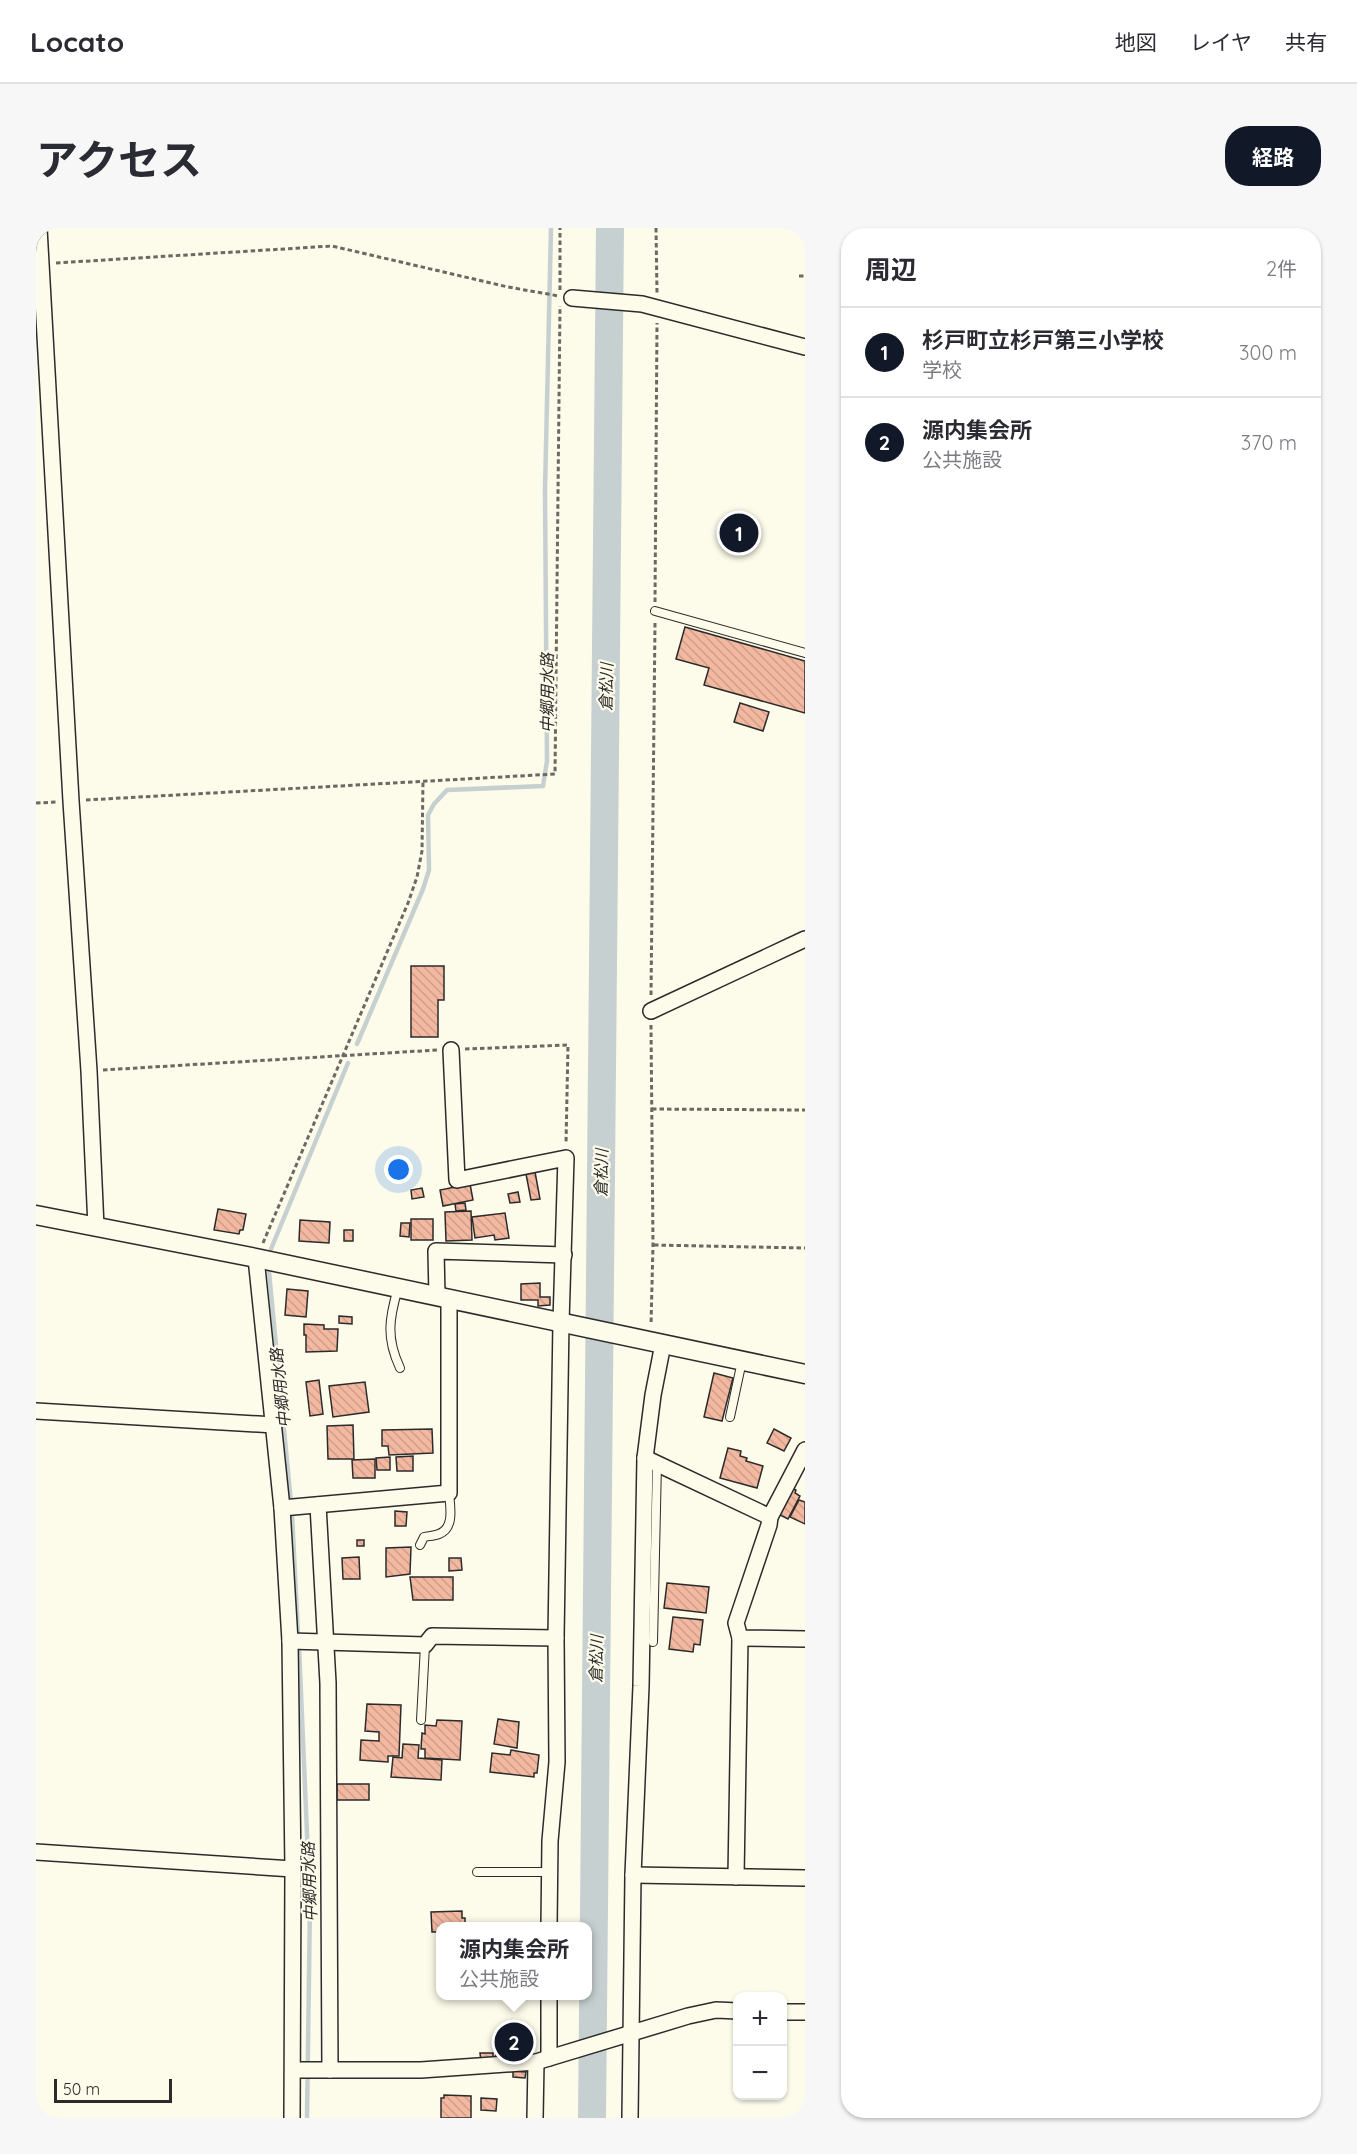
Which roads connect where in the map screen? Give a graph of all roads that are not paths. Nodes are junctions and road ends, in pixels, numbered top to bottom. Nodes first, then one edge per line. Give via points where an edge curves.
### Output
1 (39, 228) edge
2 (566, 297) road end
3 (805, 347) edge
4 (655, 612) road end
5 (805, 653) edge
6 (805, 939) edge
7 (651, 1011) road end
8 (451, 1050) road end
9 (36, 1215) edge
10 (96, 1227) junction
11 (564, 1255) junction
12 (256, 1258) junction
13 (398, 1288) junction
14 (443, 1297) junction
15 (563, 1323) junction
16 (657, 1343) junction
17 (742, 1361) junction
18 (400, 1368) dead end
19 (805, 1374) edge
20 (36, 1411) edge
21 (730, 1417) dead end
22 (274, 1425) junction
23 (805, 1450) edge
24 (651, 1461) junction
25 (448, 1493) junction
26 (318, 1505) junction
27 (282, 1508) junction
28 (770, 1517) junction
29 (420, 1545) dead end
30 (556, 1638) junction
31 (740, 1638) junction
32 (805, 1639) edge
33 (290, 1641) junction
34 (325, 1642) junction
35 (653, 1642) dead end
36 (425, 1645) junction
37 (421, 1720) dead end
38 (36, 1852) edge
39 (292, 1869) junction
40 (477, 1872) dead end
41 (550, 1872) junction
42 (633, 1875) junction
43 (736, 1877) junction
44 (805, 1878) edge
45 (549, 1922) edge
46 (548, 2000) edge
47 (733, 2011) edge
48 (787, 2012) edge
49 (805, 2012) edge
50 (632, 2033) junction
51 (542, 2060) junction
52 (293, 2070) junction
53 (330, 2070) junction
54 (292, 2118) edge
55 (535, 2118) edge
56 (630, 2118) edge

1 - 10 street
2 - 3 street via 649,306
4 - 5 lane
6 - 7 street
8 - 11 street via 458,1180 566,1158
9 - 10 street
10 - 12 street
11 - 14 street via 436,1251
11 - 15 street
12 - 13 street
12 - 22 street
13 - 14 street
13 - 18 lane via 389,1335
14 - 15 street
14 - 25 street
15 - 16 street
15 - 30 street
16 - 17 street
16 - 24 street
17 - 19 street
17 - 21 lane
20 - 22 street
22 - 27 street
23 - 28 street
24 - 28 street
24 - 35 lane
24 - 42 street
25 - 26 street
25 - 29 lane via 449,1524 439,1534 424,1537
26 - 27 street
26 - 34 street
27 - 33 street
28 - 31 street via 736,1623
30 - 36 street via 432,1636
30 - 41 street via 557,1762
31 - 32 street
31 - 43 street
33 - 34 street
33 - 39 street
34 - 36 street
34 - 53 street
36 - 37 lane
38 - 39 street
39 - 52 street
40 - 41 lane
41 - 45 street
42 - 43 street
42 - 50 street
43 - 44 street
46 - 51 street
47 - 50 street via 688,2016
48 - 49 street
50 - 51 street
50 - 56 street
51 - 53 street via 421,2070
51 - 55 street
52 - 53 street
52 - 54 street

